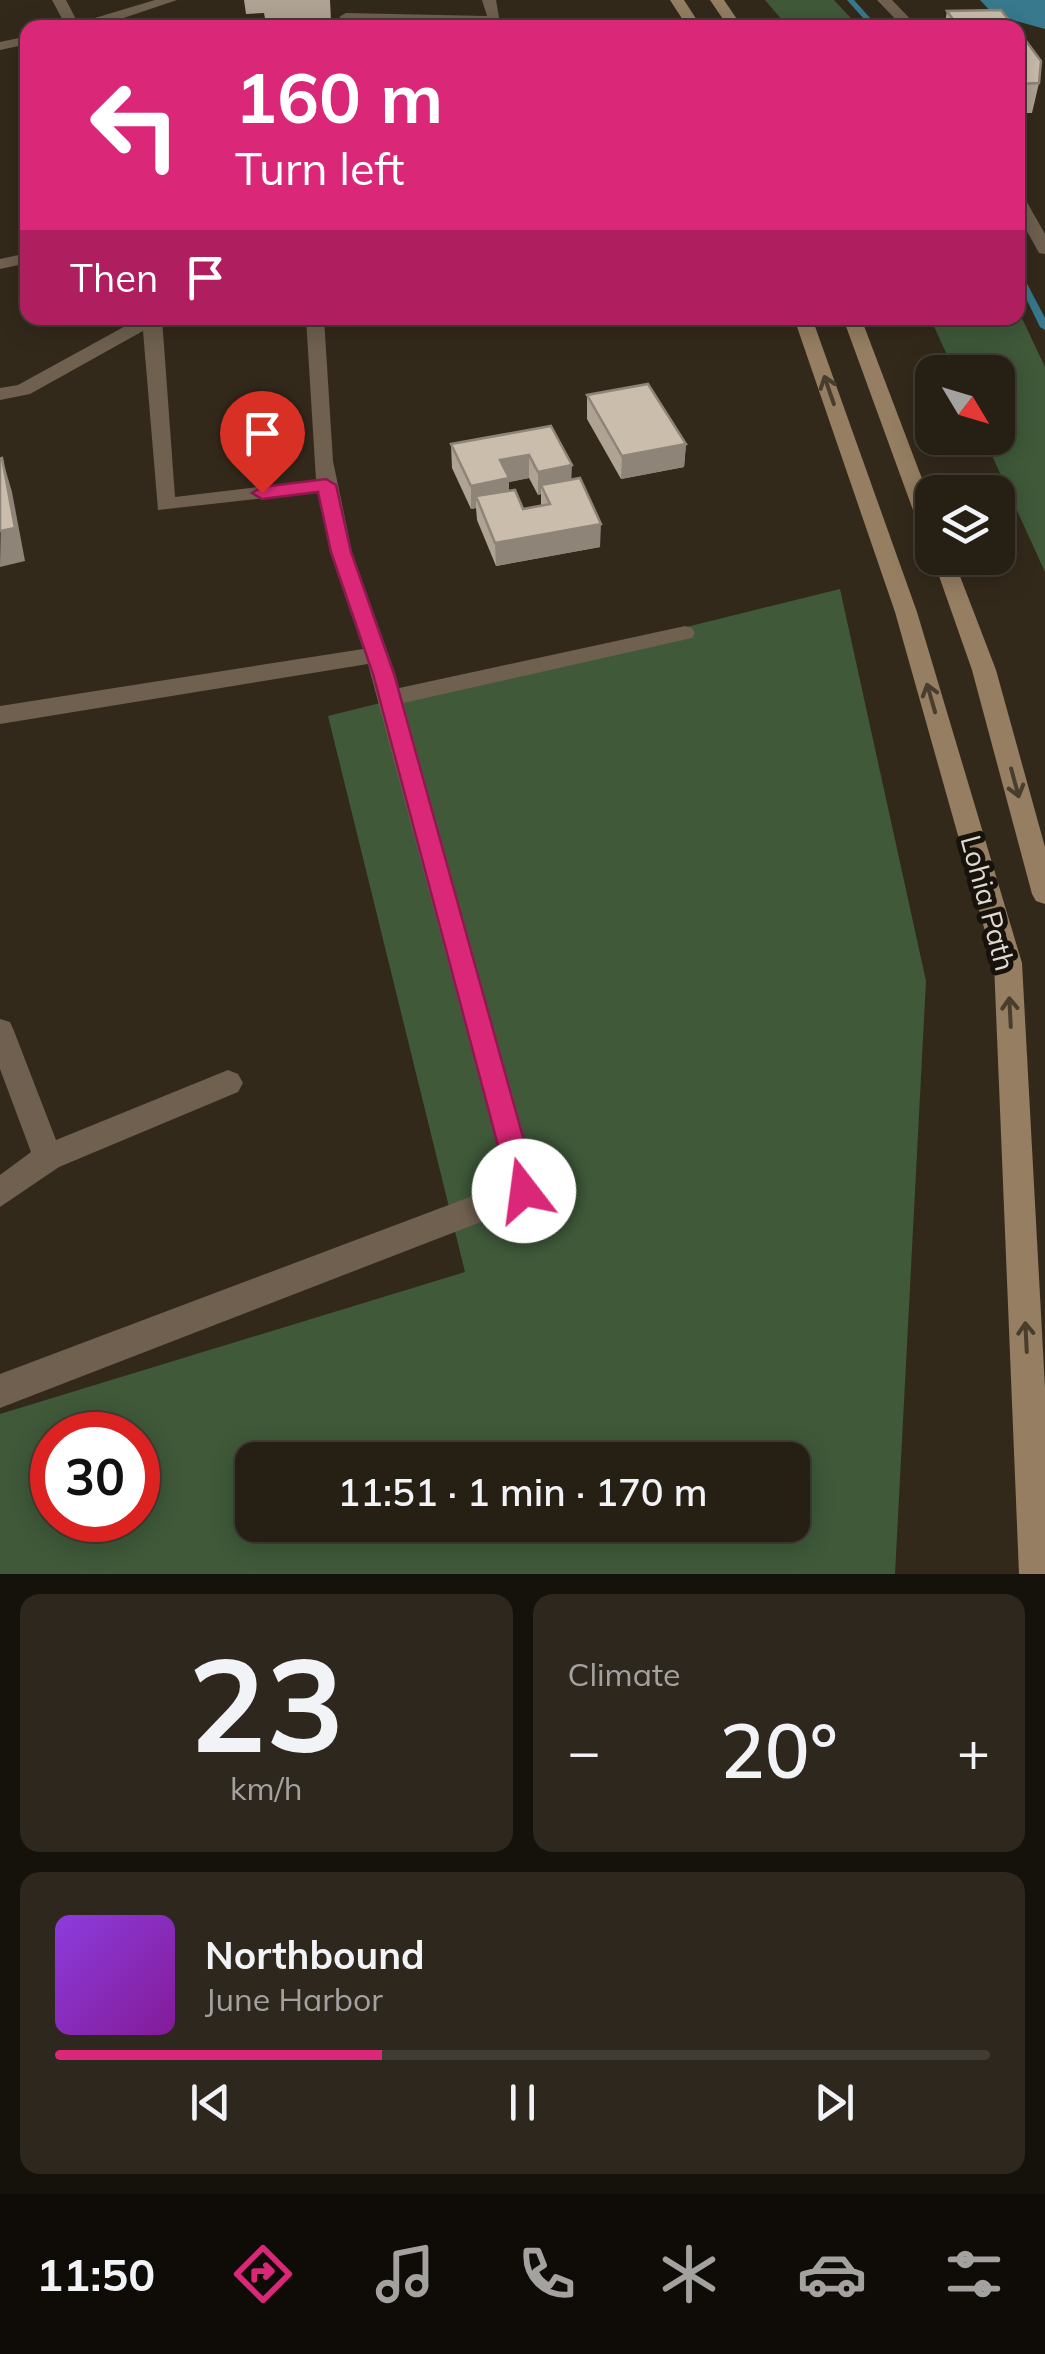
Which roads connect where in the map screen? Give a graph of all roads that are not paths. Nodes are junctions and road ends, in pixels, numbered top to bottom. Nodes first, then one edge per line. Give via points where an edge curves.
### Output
1 (170, 0) edge
2 (884, 0) edge
3 (116, 20) edge
4 (904, 20) edge
5 (1025, 213) edge
6 (1045, 249) edge
7 (139, 325) edge
8 (152, 325) edge
9 (315, 325) edge
10 (805, 325) edge
11 (855, 325) edge
12 (0, 394) edge
13 (326, 485) junction
14 (915, 487) edge
15 (948, 575) edge
16 (685, 632) dead end
17 (377, 655) junction
18 (390, 698) junction
19 (0, 716) edge
20 (1045, 894) edge
21 (0, 1031) edge
22 (228, 1082) dead end
23 (48, 1157) junction
24 (0, 1193) edge
25 (0, 1391) edge
26 (1037, 1574) edge

1 - 3 street
2 - 4 street
5 - 6 street
7 - 12 street via 23,390
8 - 13 street via 165,505
9 - 13 street
26 -> 10 main road, Lohia Path via 1008,963 906,612
11 - 14 main road
13 - 17 street
15 -> 20 main road, Lohia Path via 984,670
16 - 18 lane
17 - 18 street
17 - 19 street
18 - 25 street via 524,1191
21 - 23 street
22 - 23 street
23 - 24 street

